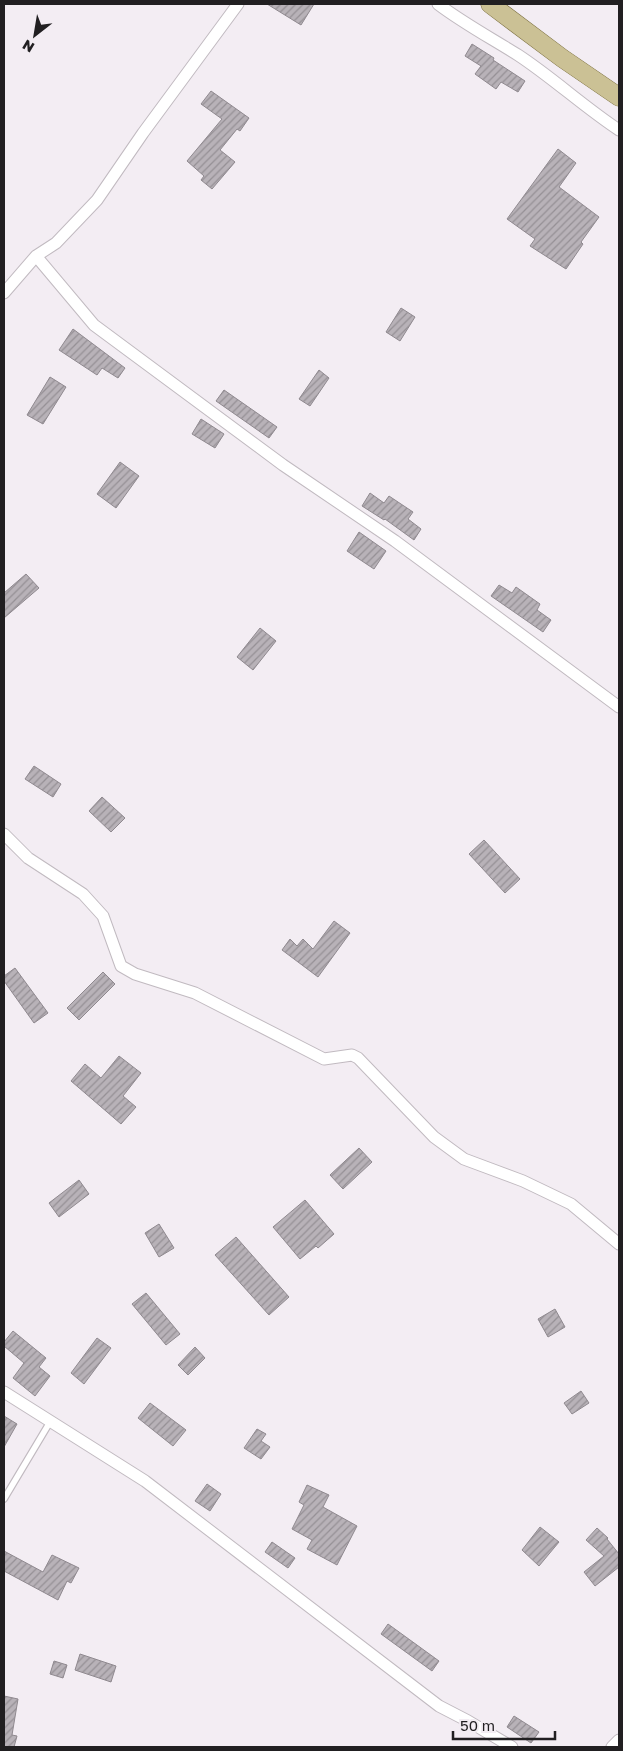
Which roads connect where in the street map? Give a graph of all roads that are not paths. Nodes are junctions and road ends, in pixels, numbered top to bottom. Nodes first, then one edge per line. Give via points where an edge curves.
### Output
1 (238, 4) edge
2 (438, 4) edge
3 (490, 4) edge
4 (619, 97) edge
5 (619, 130) edge
6 (36, 256) junction
7 (4, 293) edge
8 (619, 707) edge
9 (4, 834) edge
10 (619, 1244) edge
11 (4, 1392) edge
12 (50, 1422) junction
13 (4, 1499) edge
14 (619, 1740) edge
15 (512, 1747) edge
16 (612, 1747) edge

1 - 6 street via 97,200 56,242
2 - 5 street via 519,56
3 - 4 main road
6 - 7 street
6 - 8 street via 94,325 283,465 396,541
9 - 10 street via 28,858 84,894 103,916 121,966 195,993 324,1059 352,1055 358,1058 434,1137 464,1160 523,1181 571,1204
11 - 12 street
12 - 13 lane
12 - 15 street via 145,1481 439,1706
14 - 16 street

